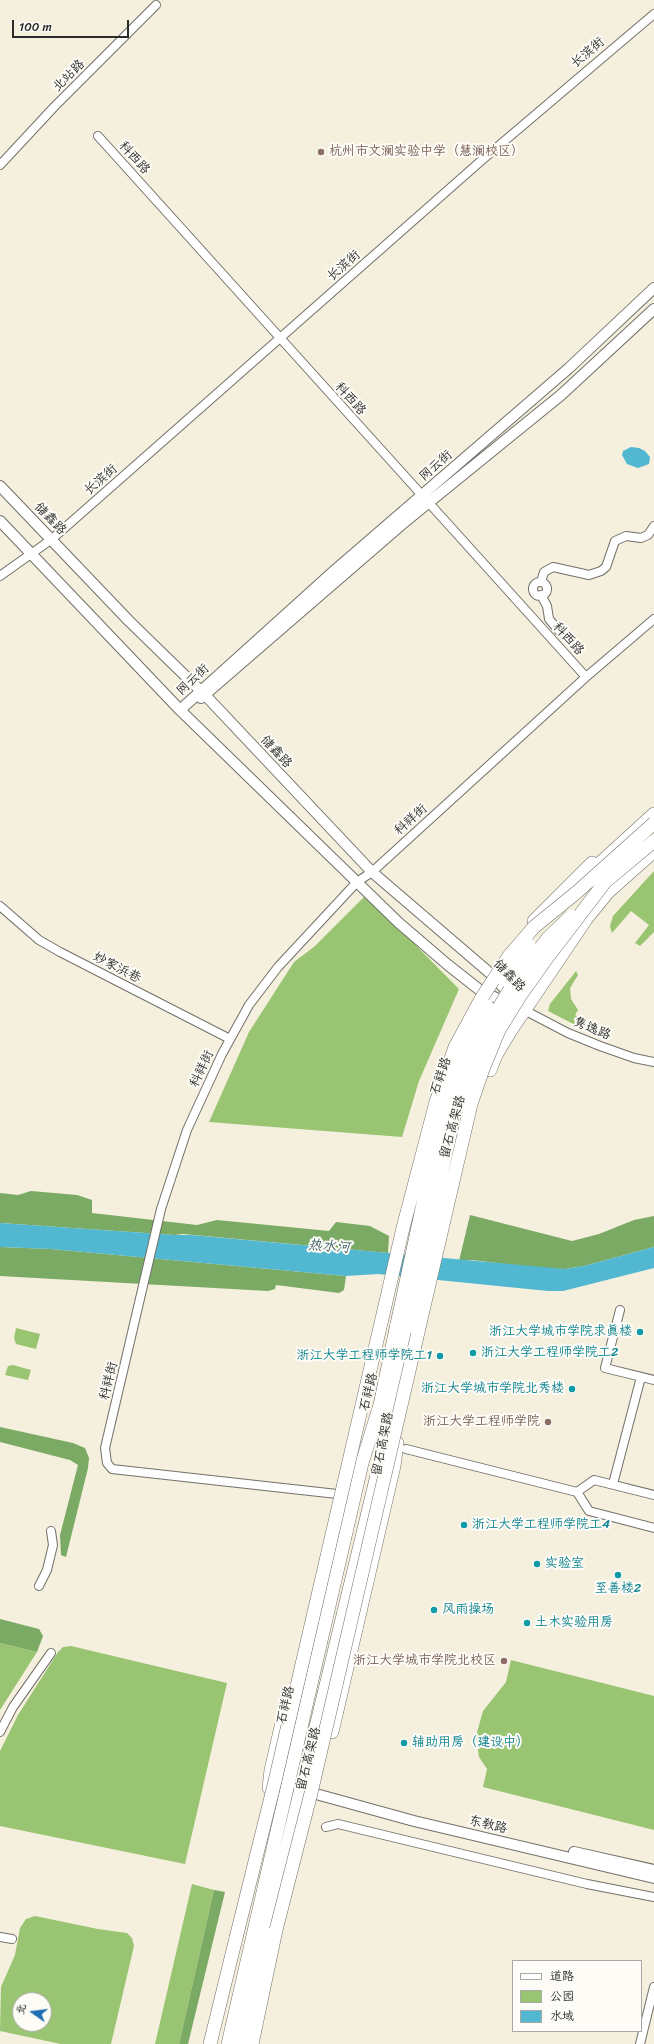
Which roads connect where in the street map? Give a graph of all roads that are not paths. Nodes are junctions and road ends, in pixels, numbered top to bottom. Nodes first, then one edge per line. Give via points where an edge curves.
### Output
1 (156, 5) dead end
2 (654, 14) edge
3 (98, 136) dead end
4 (0, 165) edge
5 (654, 288) edge
6 (654, 308) edge
7 (280, 338) junction
8 (0, 486) edge
9 (424, 499) junction
10 (0, 521) edge
11 (654, 526) edge
12 (52, 539) junction
13 (31, 554) junction
14 (0, 576) edge
15 (654, 619) edge
16 (560, 632) dead end
17 (586, 677) junction
18 (203, 693) junction
19 (180, 710) junction
20 (654, 809) edge
21 (654, 814) edge
22 (654, 823) edge
23 (654, 841) edge
24 (654, 851) edge
25 (372, 872) junction
26 (357, 882) junction
27 (605, 882) junction
28 (577, 892) junction
29 (0, 906) edge
30 (534, 928) junction
31 (491, 974) junction
32 (481, 991) junction
33 (524, 1010) junction
34 (230, 1039) junction
35 (654, 1062) edge
36 (620, 1310) dead end
37 (403, 1326) junction
38 (641, 1377) junction
39 (654, 1380) edge
40 (406, 1449) dead end
41 (362, 1463) junction
42 (379, 1467) junction
43 (613, 1484) junction
44 (577, 1492) junction
45 (336, 1494) junction
46 (654, 1495) edge
47 (654, 1528) edge
48 (52, 1531) dead end
49 (316, 1580) junction
50 (367, 1584) junction
51 (39, 1586) dead end
52 (356, 1628) junction
53 (302, 1636) junction
54 (51, 1653) dead end
55 (0, 1732) edge
56 (304, 1782) junction
57 (317, 1792) junction
58 (282, 1809) junction
59 (326, 1827) dead end
60 (654, 1870) edge
61 (654, 1878) edge
62 (654, 1896) edge
63 (262, 1921) junction
64 (0, 1937) edge
65 (12, 1939) dead end
66 (654, 1987) edge
67 (210, 2044) edge
68 (217, 2044) edge
69 (228, 2044) edge
70 (239, 2044) edge
71 (253, 2044) edge
72 (640, 2044) edge

1 - 4 street, 北站路
2 - 7 street, 长滨街 via 482,160
3 - 7 street, 科西路
5 - 9 street, 网云街
6 - 9 street, 网云街 via 561,395
7 - 9 street, 科西路
7 - 12 street, 长滨街
8 - 12 street, 储鑫路
9 - 17 street, 科西路
9 - 18 street, 网云街
10 - 13 street, 储鑫路
11 - 16 street via 648,535 641,538 626,536 615,541 606,567 601,571 589,575 553,567 544,572 541,582 536,582 532,589 536,595 542,595 549,618
12 - 13 street, 长滨街
12 - 18 street, 储鑫路 via 129,621
13 - 14 street, 长滨街
13 - 19 street, 储鑫路
15 - 17 street, 科祥街
17 - 25 street, 科祥街
18 - 19 street, 网云街
18 - 25 street, 储鑫路
19 - 26 street, 储鑫路
20 - 31 main road, 石祥路 via 590,864 506,951
21 - 30 main road, bridge via 614,849
22 - 28 main road, 留石高架路, bridge
23 - 27 main road, 留石高架路, bridge
24 - 33 main road via 608,892
25 - 26 street, 科祥街
25 - 31 street, 储鑫路
26 - 32 street, 储鑫路 via 399,923
26 - 34 street, 科祥街 via 278,967 249,1005
27 - 37 main road, 留石高架路, bridge via 548,938 517,978 493,1017 470,1068 454,1116
27 - 71 main road, 留石高架路, bridge via 538,970 499,1030 471,1104 311,1793 276,1930
28 - 30 main road, 留石高架路, bridge
28 - 37 main road, 留石高架路, bridge via 536,937 507,975 483,1012 469,1046 440,1135
29 - 34 street, 妙家浜巷 via 39,940
30 - 67 main road, 留石高架路, bridge via 509,956 481,999 455,1048 436,1102 403,1228 275,1781
31 - 32 main road, 石祥路
31 - 33 street, 储鑫路
32 - 33 street, 储鑫路
32 - 45 main road, 石祥路 via 452,1043 433,1098 365,1410 346,1455
33 - 35 street, 隽逸路 via 600,1046
33 - 50 main road, bridge via 496,1055 458,1154 400,1407 394,1466
34 - 45 street, 科祥街 via 187,1130 161,1209 105,1448 107,1463 112,1469
36 - 38 street via 605,1368
37 - 41 main road, 留石高架路
37 - 42 main road, 留石高架路
38 - 39 street
38 - 43 street
40 - 44 street
41 - 49 main road
41 - 58 main road, 留石高架路
42 - 50 main road via 365,1553
42 - 56 main road, 留石高架路
43 - 44 street via 594,1480
43 - 46 street
44 - 47 street via 589,1511
45 - 49 main road, 石祥路
48 - 51 street via 53,1545 50,1558
49 - 53 main road, 石祥路
50 - 52 main road
52 - 56 main road
52 - 57 main road
53 - 58 main road via 302,1698 285,1777
53 - 68 main road, 石祥路 via 271,1770 265,1834
54 - 55 street via 13,1707
56 - 63 main road, 留石高架路
57 - 60 street, 东教路
57 - 61 street, 东教路 via 414,1821
57 - 71 main road
58 - 63 main road, 留石高架路
59 - 62 street via 338,1824 586,1884
63 - 69 main road, 留石高架路
63 - 70 main road, 留石高架路
64 - 65 street
66 - 72 street

